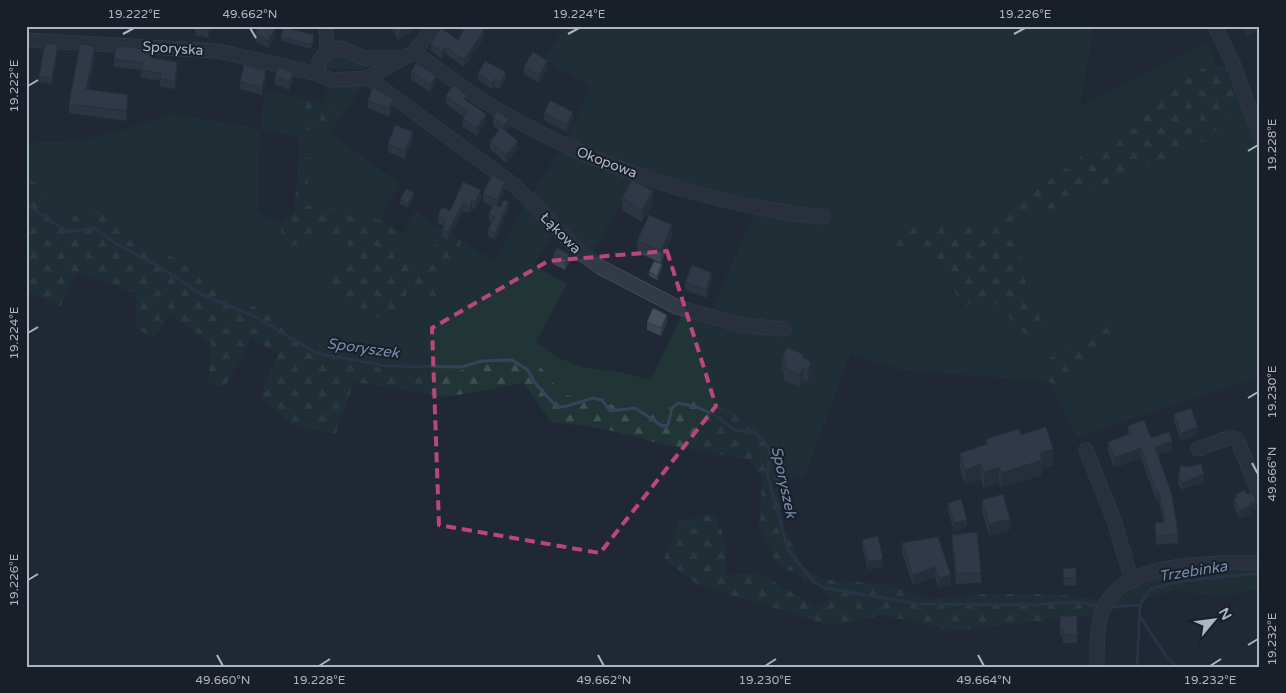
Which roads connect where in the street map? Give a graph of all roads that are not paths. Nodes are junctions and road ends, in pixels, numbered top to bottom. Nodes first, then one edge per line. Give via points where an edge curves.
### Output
1 (326, 26) edge
2 (435, 26) edge
3 (1215, 26) edge
4 (1224, 26) edge
5 (26, 40) edge
6 (327, 51) junction
7 (408, 55) junction
8 (1234, 66) junction
9 (318, 74) junction
10 (368, 78) junction
11 (1260, 136) edge
12 (823, 217) dead end
13 (784, 329) dead end
14 (1198, 449) dead end
15 (1086, 450) dead end
16 (1260, 496) edge
17 (1260, 562) edge
18 (1130, 582) junction
19 (1097, 667) edge

1 - 6 street
2 - 7 street, Sporyska
3 - 8 street
4 - 8 street
5 - 9 street, Sporyska via 218,51
6 - 7 street via 340,48 364,58
6 - 9 street via 319,61
7 - 10 street, Sporyska
7 - 12 street, Okopowa via 486,102 590,156 692,192
8 - 11 street
9 - 10 street, Sporyska via 331,80
10 - 13 street, Łąkowa via 515,186 582,254 600,267 676,308 741,325
14 - 16 street via 1237,439
15 - 18 street via 1114,520
17 - 18 street via 1172,566
18 - 19 street via 1113,594 1104,608 1097,645

